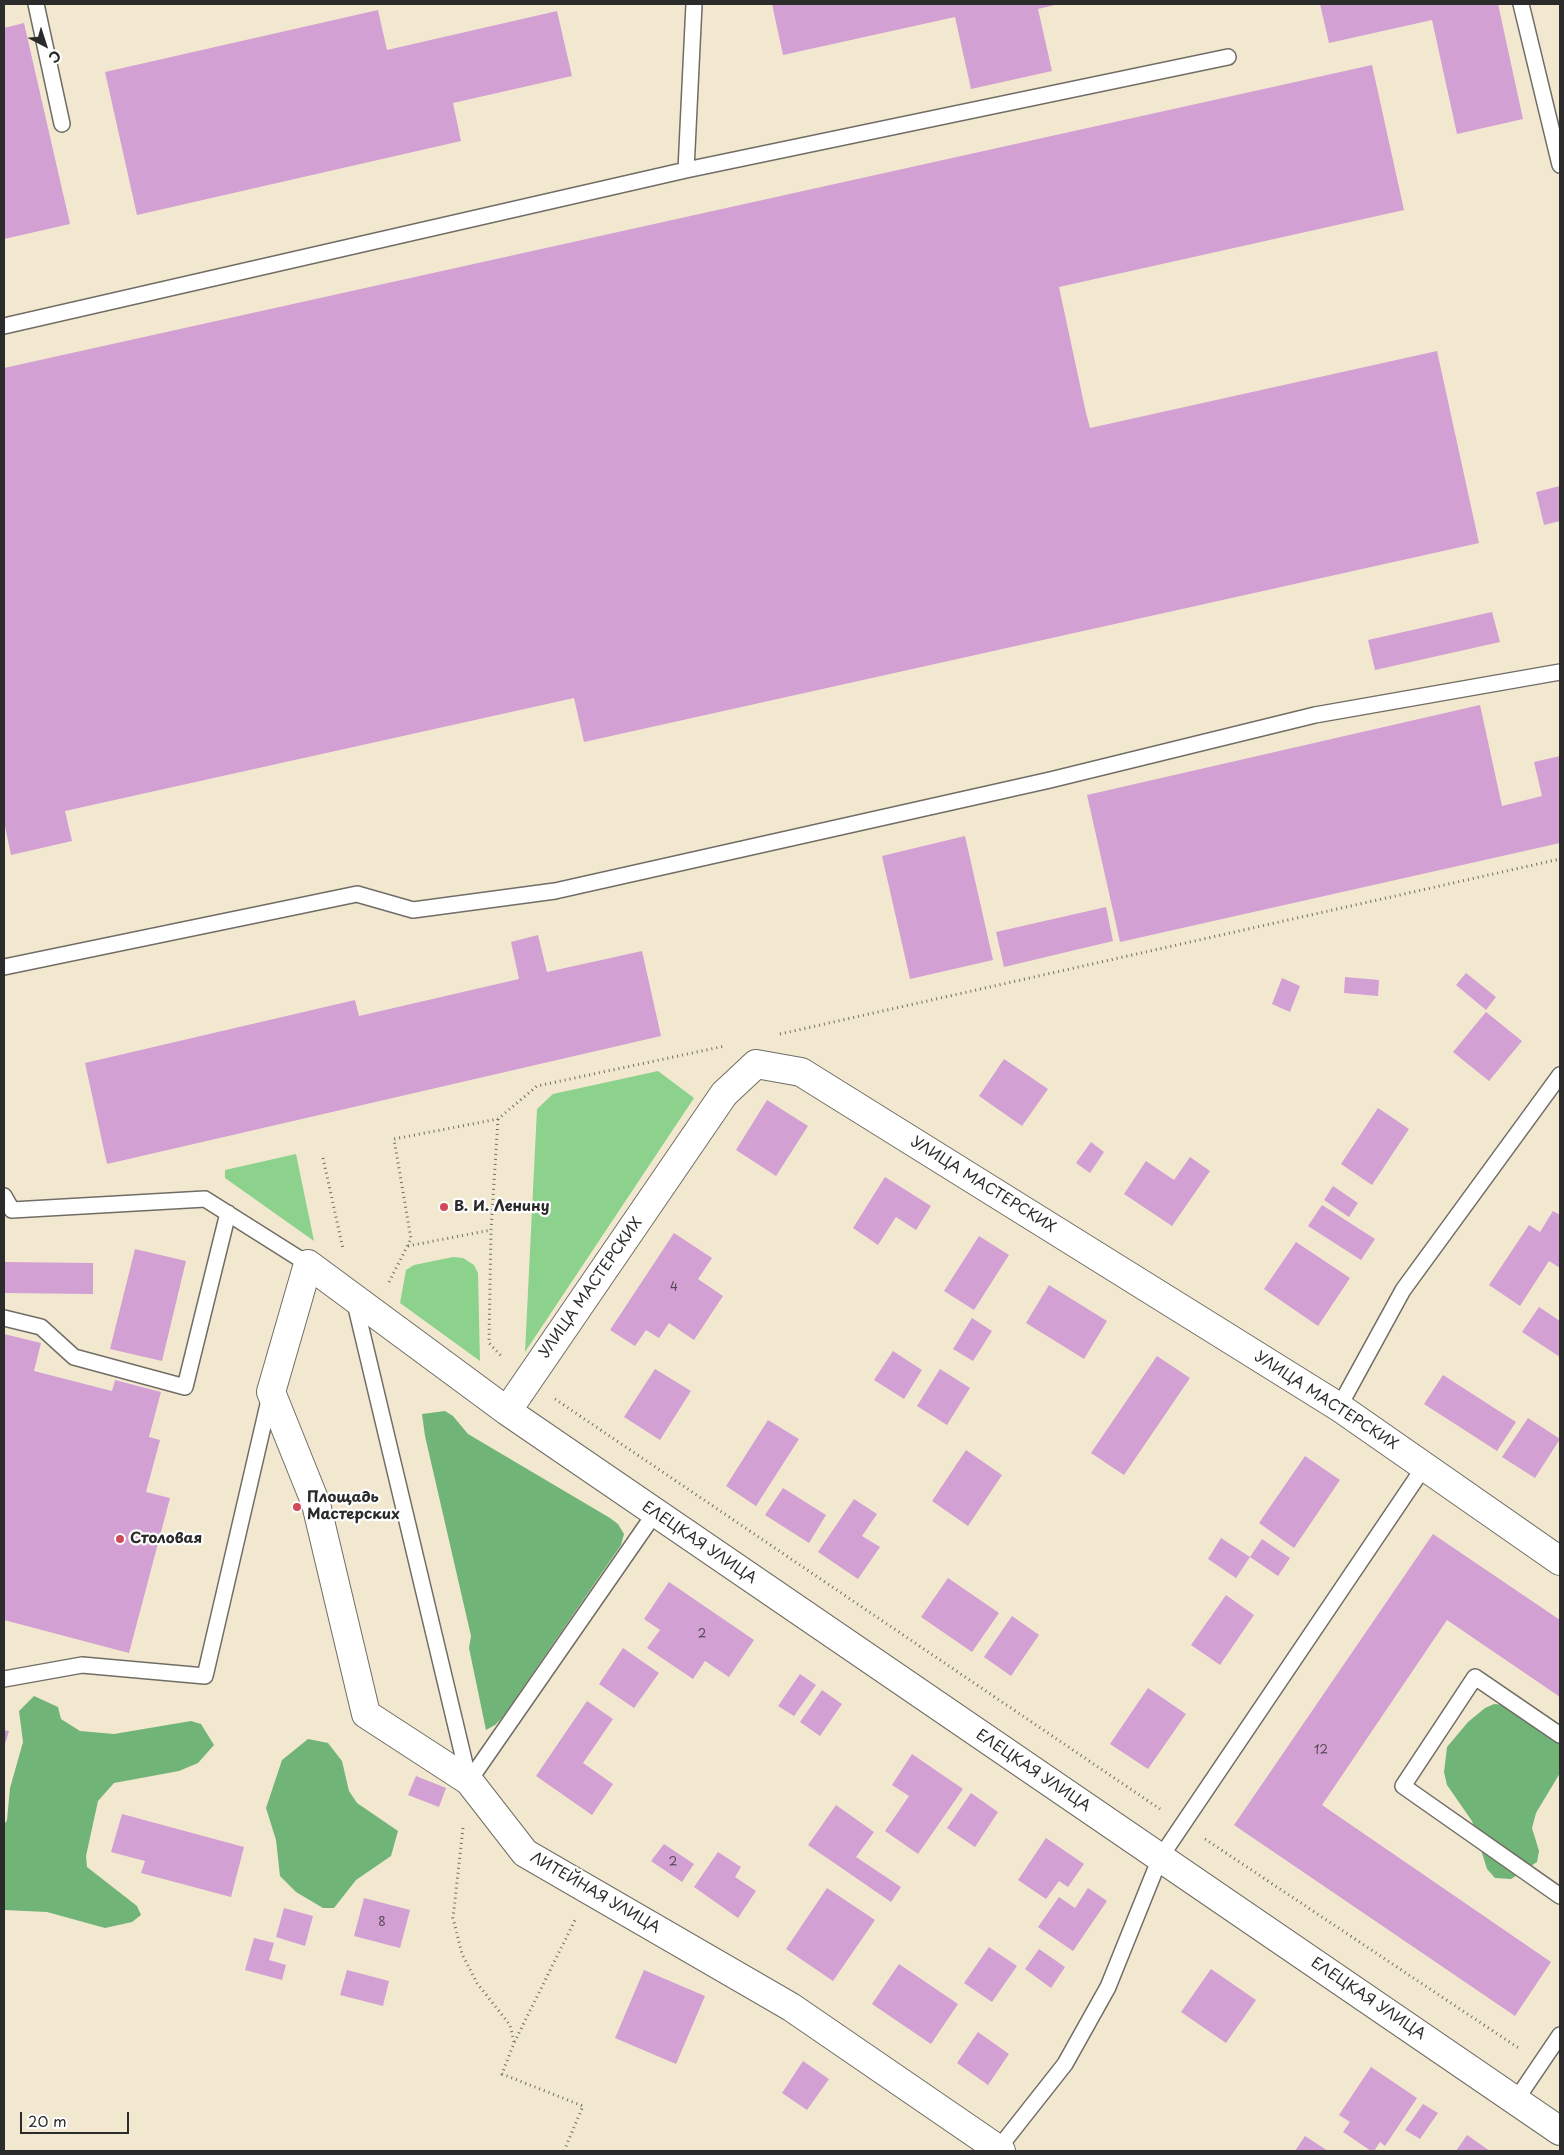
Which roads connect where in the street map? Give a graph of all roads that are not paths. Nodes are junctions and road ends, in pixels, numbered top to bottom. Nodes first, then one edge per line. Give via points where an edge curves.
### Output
1 (36, 4) edge
2 (694, 4) edge
3 (1521, 4) edge
4 (1228, 57) dead end
5 (62, 124) dead end
6 (1560, 164) edge
7 (686, 170) junction
8 (4, 326) edge
9 (1560, 672) edge
10 (4, 967) edge
11 (1560, 1075) edge
12 (4, 1196) edge
13 (8, 1212) edge
14 (228, 1213) junction
15 (308, 1264) junction
16 (364, 1305) junction
17 (4, 1318) edge
18 (271, 1392) junction
19 (1339, 1407) junction
20 (507, 1411) junction
21 (1424, 1467) junction
22 (655, 1513) junction
23 (1560, 1561) edge
24 (4, 1679) edge
25 (1560, 1735) edge
26 (469, 1781) junction
27 (1160, 1858) junction
28 (1560, 1896) edge
29 (1560, 2036) edge
30 (1516, 2100) junction
31 (1560, 2131) edge
32 (1000, 2150) edge

1 - 5 lane
2 - 7 lane
3 - 6 lane
4 - 7 lane
7 - 8 lane
9 - 10 lane via 1315,715 1050,780 555,891 413,910 357,894
11 - 19 lane via 1403,1290
12 - 13 lane
13 - 14 lane via 205,1199
14 - 15 lane
14 - 17 lane via 185,1387 74,1357 41,1327
15 - 16 street, ЕЛЕЦКАЯ УЛИЦА
15 - 18 street
16 - 20 street, ЕЛЕЦКАЯ УЛИЦА
16 - 26 lane
18 - 24 lane via 205,1676 82,1665
18 - 26 street, ЛИТЕЙНАЯ УЛИЦА via 316,1504 366,1714
19 - 20 street, УЛИЦА МАСТЕРСКИХ via 801,1072 756,1064 724,1094
19 - 21 street, УЛИЦА МАСТЕРСКИХ
20 - 22 street, ЕЛЕЦКАЯ УЛИЦА
21 - 23 street, УЛИЦА МАСТЕРСКИХ
21 - 27 lane
22 - 26 lane
22 - 27 street, ЕЛЕЦКАЯ УЛИЦА
25 - 28 lane via 1475,1677 1403,1786
26 - 32 street, ЛИТЕЙНАЯ УЛИЦА via 525,1853 790,2007
27 - 30 street, ЕЛЕЦКАЯ УЛИЦА
27 - 32 lane via 1108,1987 1065,2064
29 - 30 lane
30 - 31 street, ЕЛЕЦКАЯ УЛИЦА

